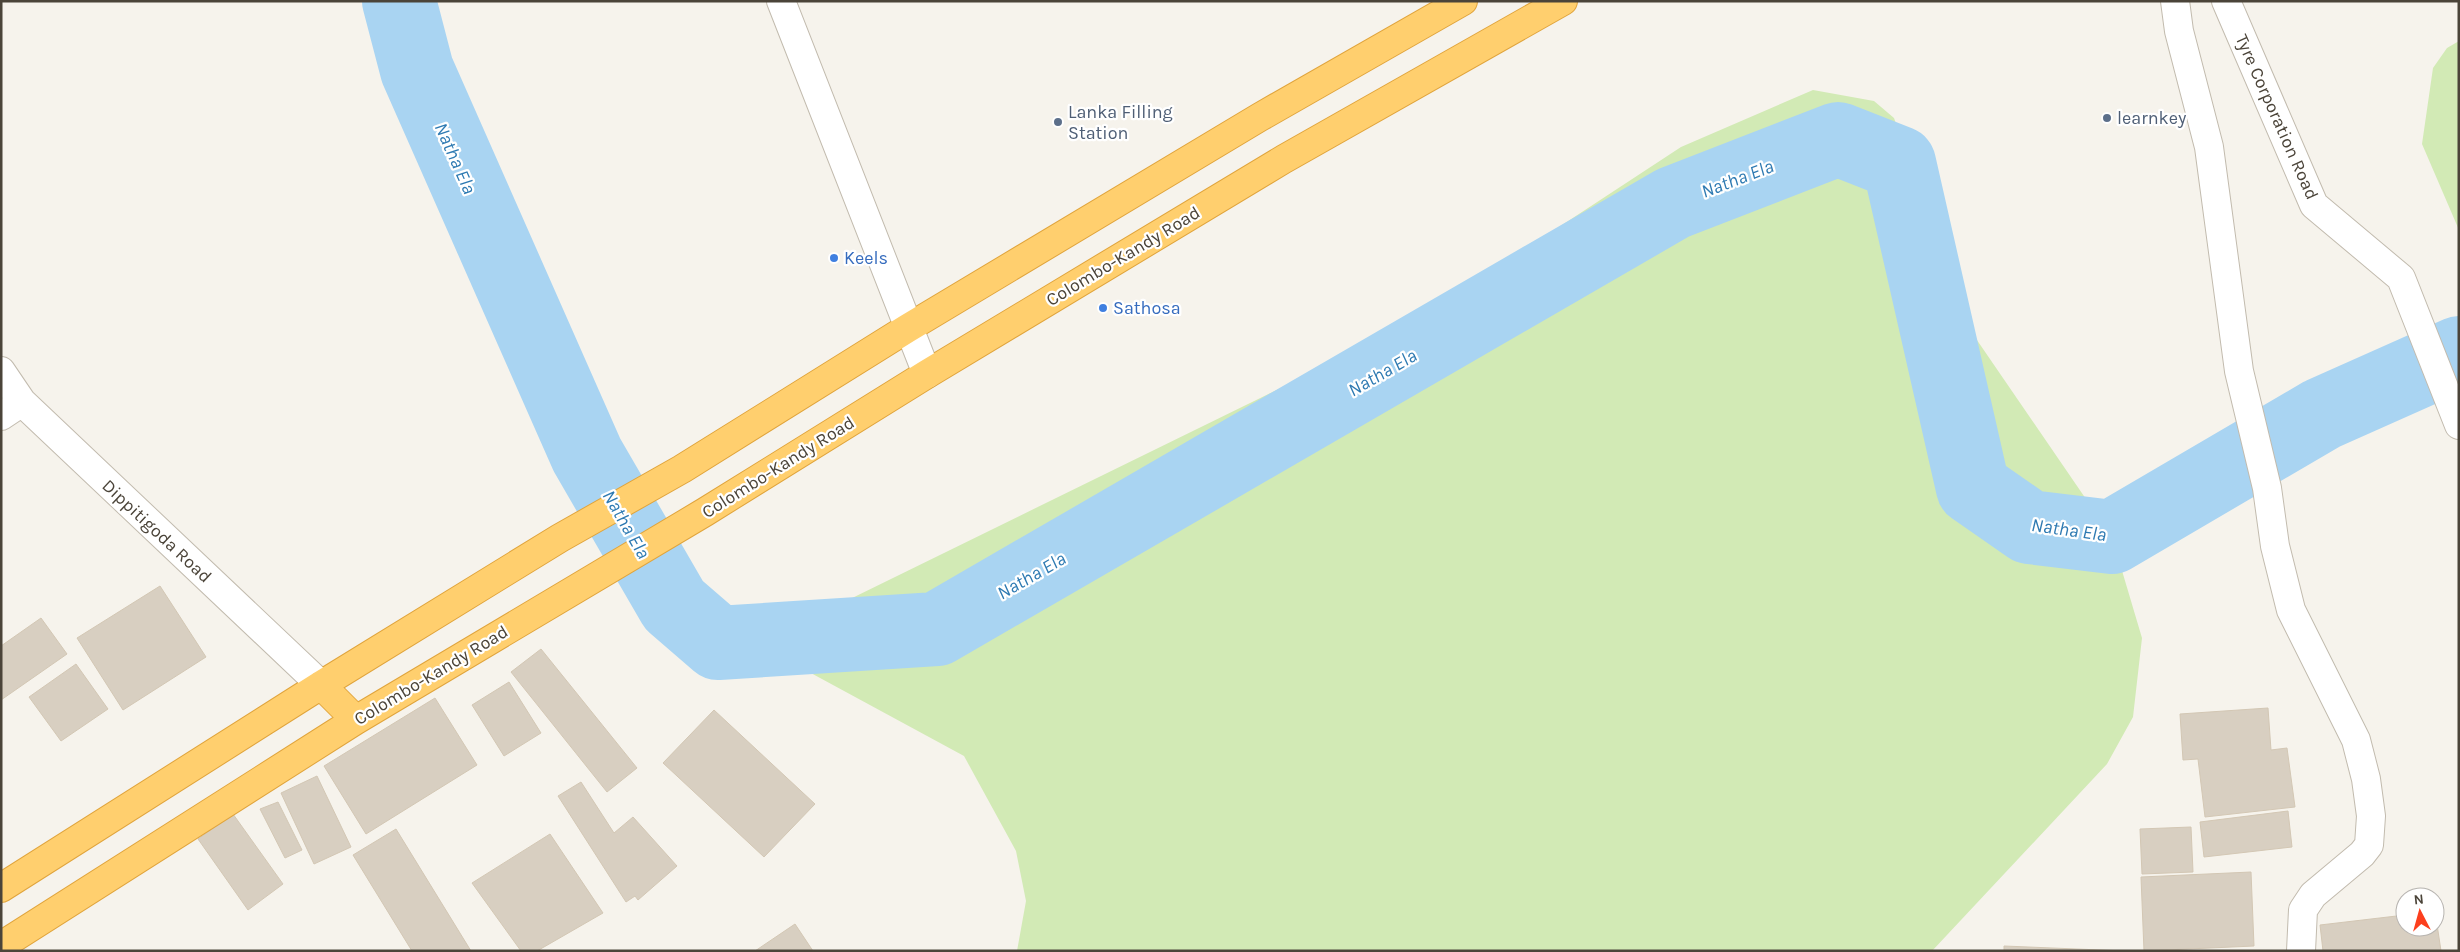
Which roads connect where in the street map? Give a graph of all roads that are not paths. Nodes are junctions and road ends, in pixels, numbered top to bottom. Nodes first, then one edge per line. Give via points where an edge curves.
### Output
1 (781, 1) edge
2 (1463, 1) edge
3 (1563, 1) edge
4 (2175, 1) edge
5 (2226, 1) edge
6 (908, 328) junction
7 (1, 371) edge
8 (927, 374) junction
9 (12, 409) edge
10 (2459, 425) edge
11 (321, 685) junction
12 (356, 720) junction
13 (1, 888) edge
14 (1, 946) edge
15 (2301, 951) edge

1 - 6 street
2 - 6 highway via 1260,117
3 - 8 highway, Colombo-Kandy Road via 1284,159
4 - 15 street via 2179,31 2209,147 2239,371 2266,488 2275,546 2291,610 2356,740 2371,816 2369,846 2313,895 2303,910
5 - 10 street, Tyre Corporation Road via 2314,205 2401,278
6 - 8 street
6 - 11 highway via 682,469 560,538
7 - 9 street, Dippitigoda Road
8 - 12 highway, Colombo-Kandy Road via 705,512
9 - 11 street, Dippitigoda Road
11 - 12 highway
11 - 13 highway
12 - 14 highway, Colombo-Kandy Road

